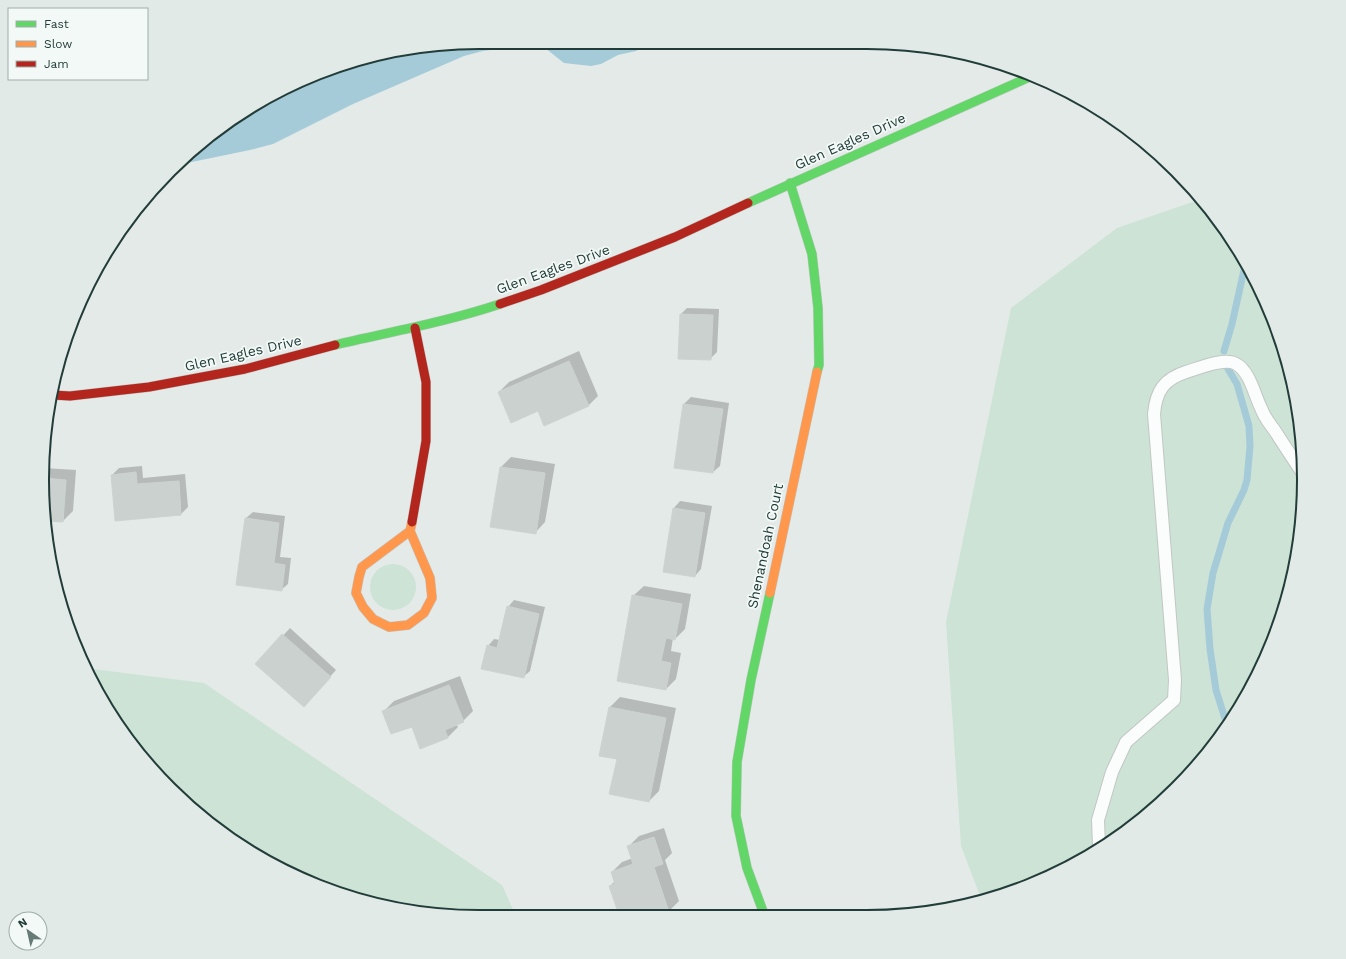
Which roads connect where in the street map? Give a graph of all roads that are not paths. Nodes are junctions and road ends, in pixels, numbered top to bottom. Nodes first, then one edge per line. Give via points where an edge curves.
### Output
1 (1024, 79) edge
2 (790, 183) junction
3 (414, 328) junction
4 (57, 396) edge
5 (1296, 464) edge
6 (410, 531) junction
7 (1099, 841) edge
8 (763, 910) edge

1 - 2 street, Glen Eagles Drive
2 - 3 street, Glen Eagles Drive via 675,237 549,287 479,311
2 - 8 street, Shenandoah Court via 812,254 818,308 819,365 751,680 737,762 736,816 747,868
3 - 4 street, Glen Eagles Drive via 245,369 150,387
3 - 6 street via 426,382 426,441
5 - 7 lane via 1261,410 1243,369 1236,363 1215,363 1182,373 1164,384 1155,402 1154,414 1175,680 1174,700 1126,742 1112,772 1098,820
6 - 6 street via 362,567 359,577 356,592 363,607 373,619 389,627 408,625 424,613 432,598 430,578

